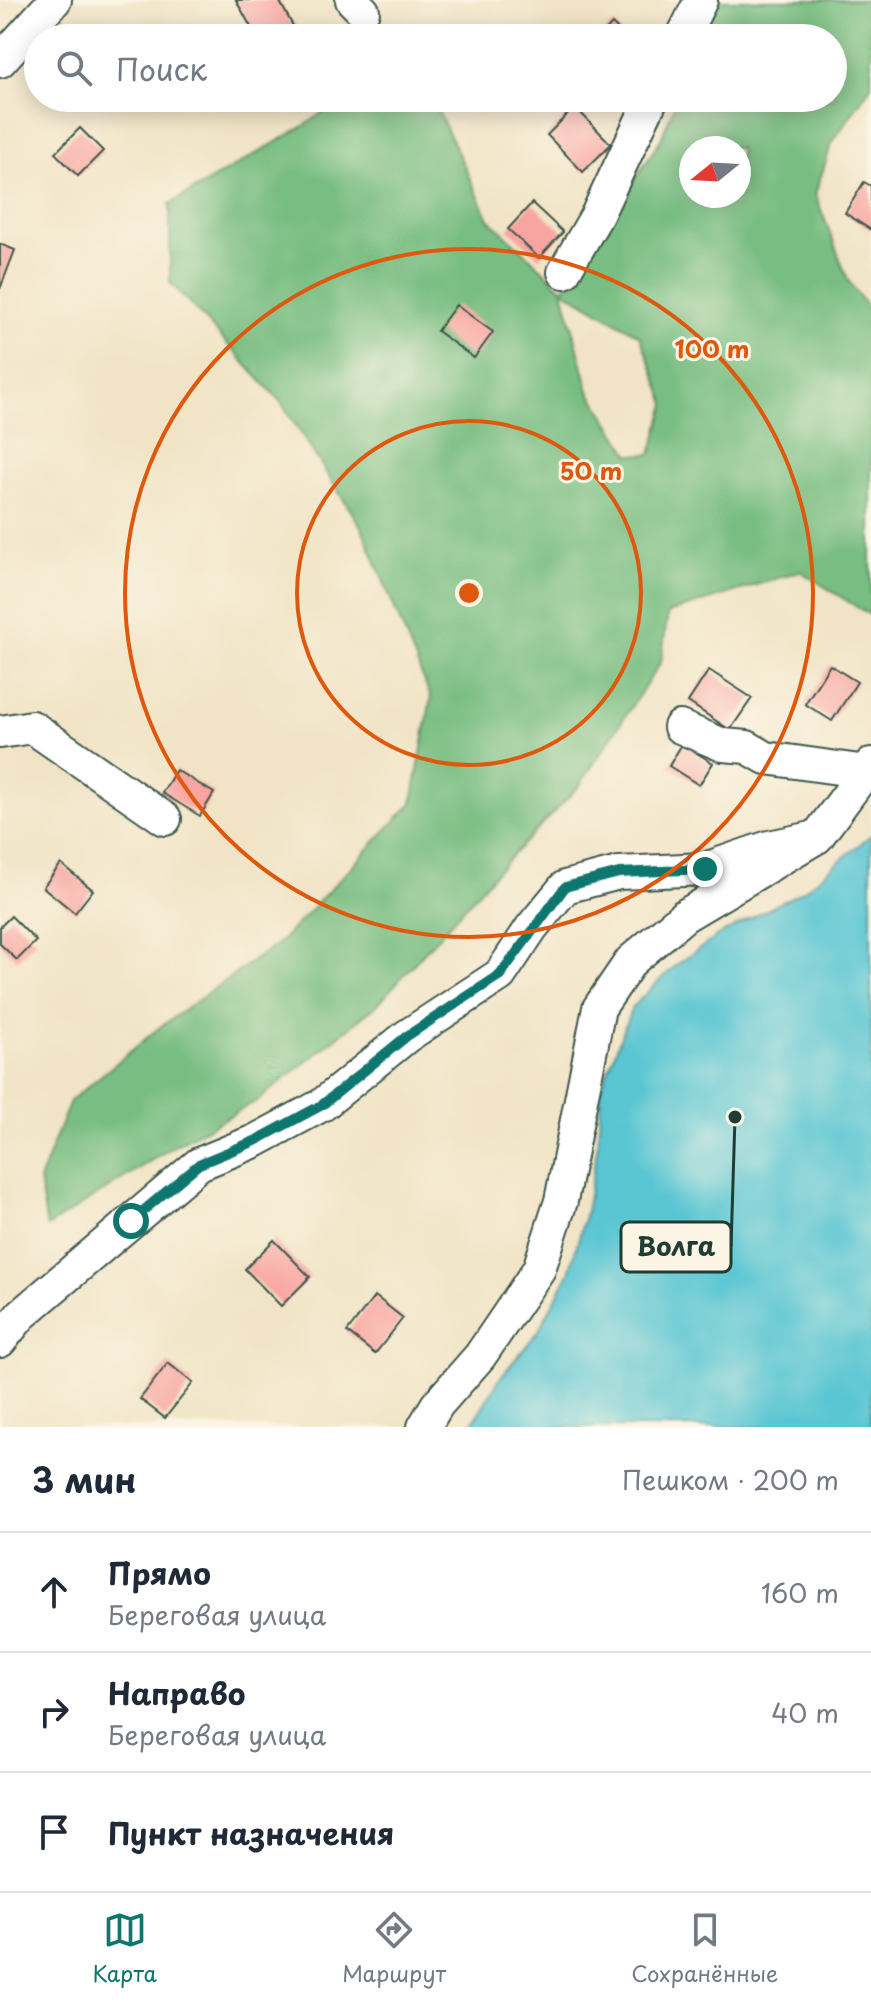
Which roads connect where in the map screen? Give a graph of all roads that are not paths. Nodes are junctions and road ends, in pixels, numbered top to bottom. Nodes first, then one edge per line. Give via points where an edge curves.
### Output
1 (55, 0) edge
2 (701, 0) edge
3 (26, 24) edge
4 (689, 24) edge
5 (24, 25) edge
6 (6, 40) edge
7 (645, 112) edge
8 (564, 272) dead end
9 (680, 727) dead end
10 (0, 732) edge
11 (869, 768) edge
12 (165, 819) dead end
13 (817, 837) junction
14 (0, 1341) edge
15 (424, 1427) edge

1 - 3 street
2 - 4 street
5 - 6 street
7 - 8 street
9 - 11 street via 766,758
10 - 12 street via 32,727
11 - 13 street
13 - 14 street via 705,869 619,873 565,887 500,975 407,1036 322,1105 199,1164 21,1315
13 - 15 street via 684,916 631,961 599,1008 561,1201 539,1269

